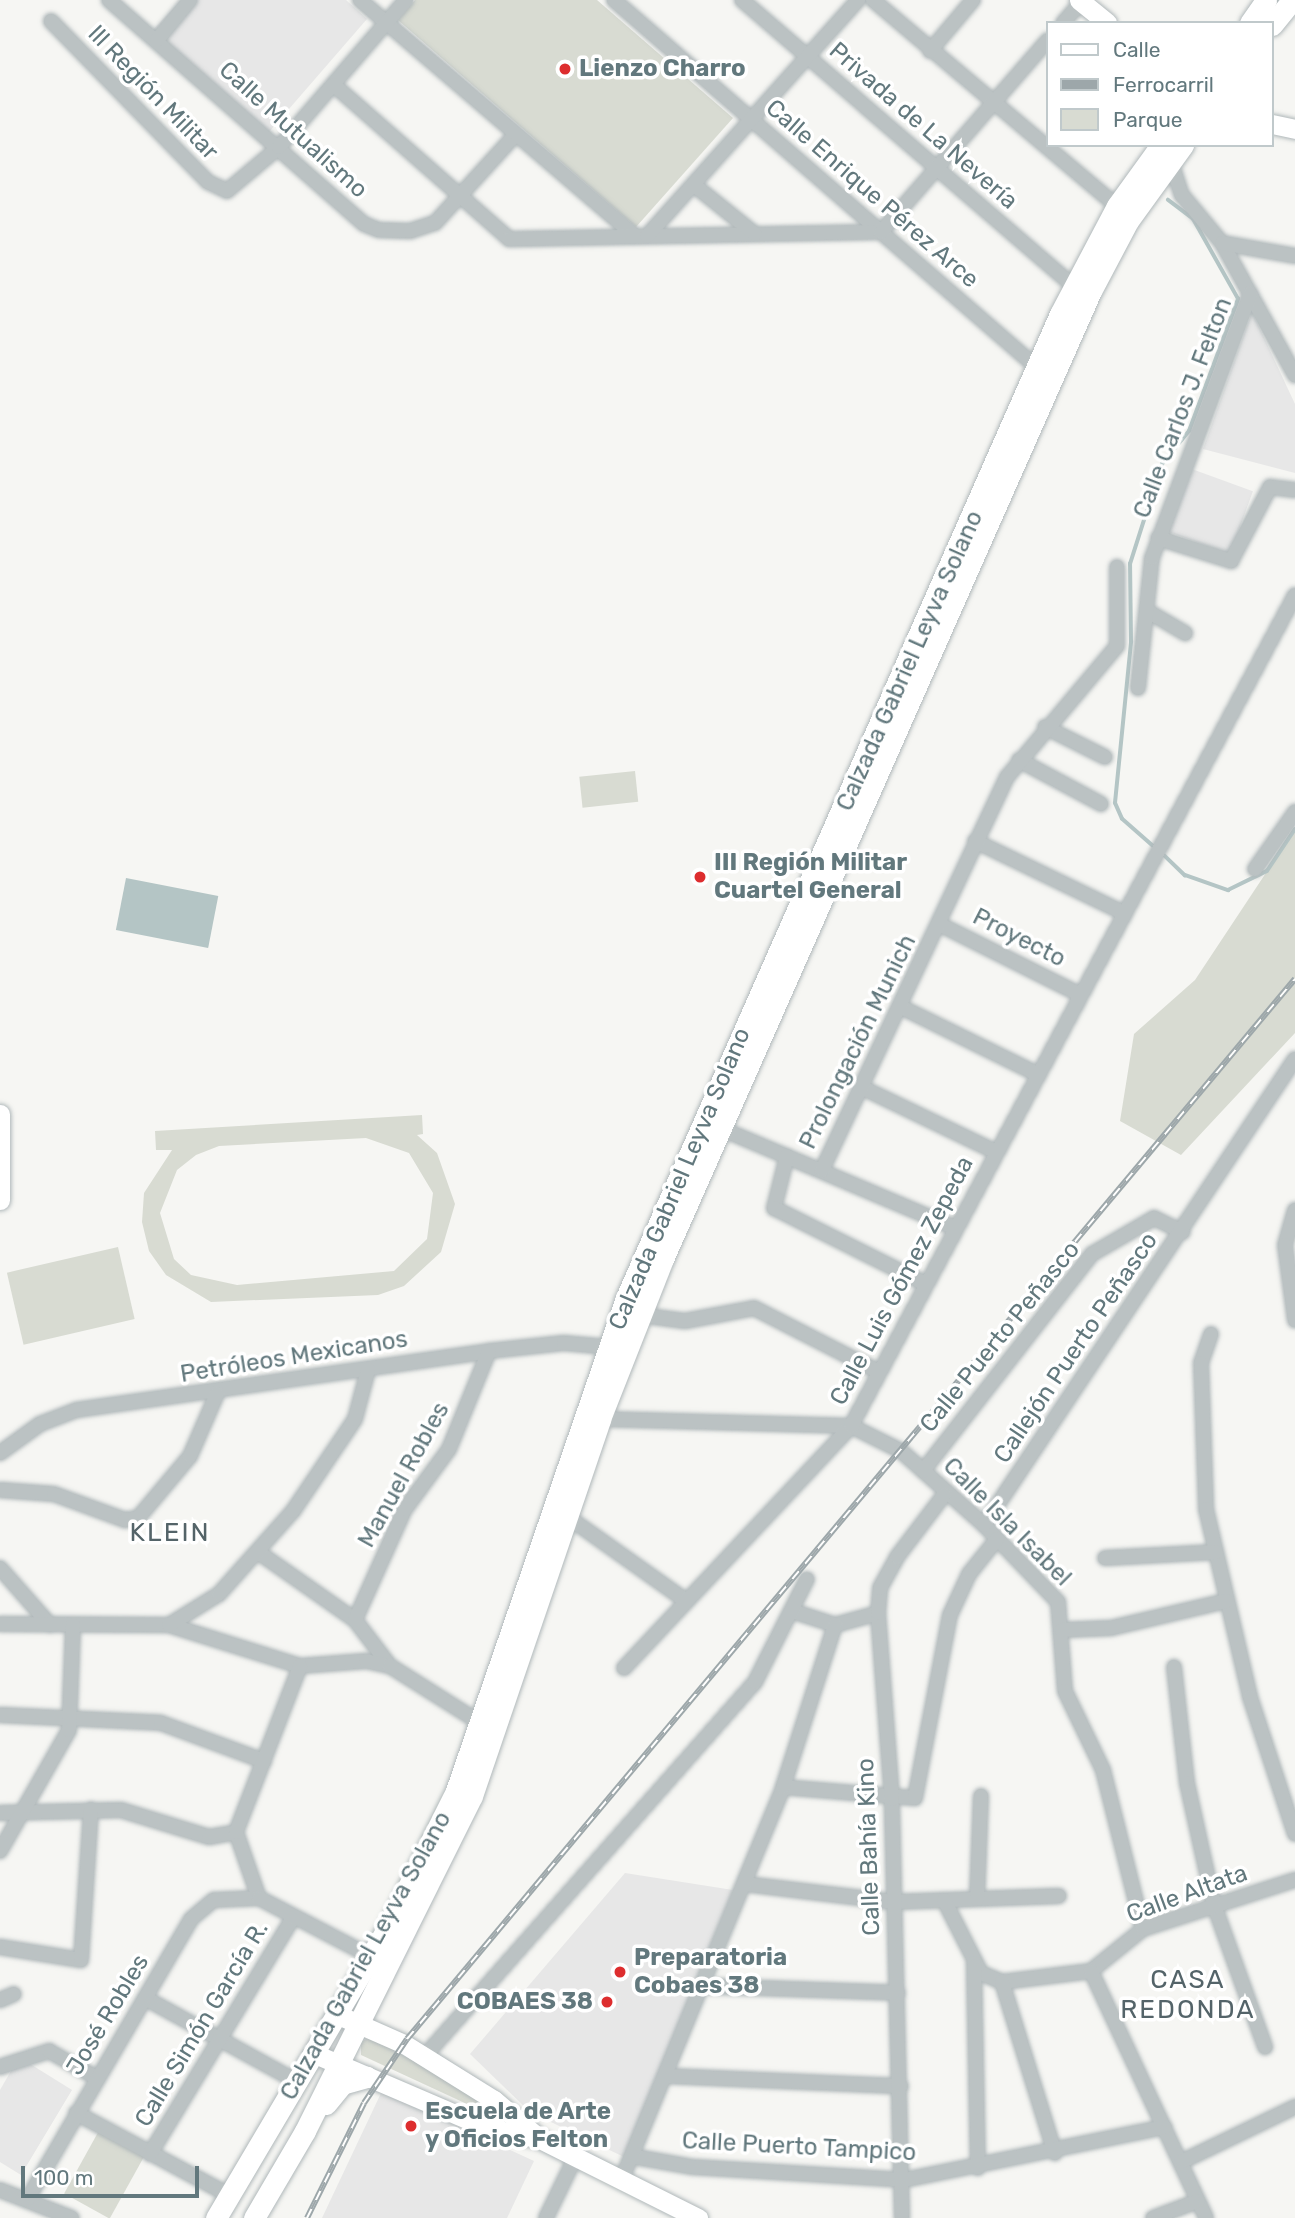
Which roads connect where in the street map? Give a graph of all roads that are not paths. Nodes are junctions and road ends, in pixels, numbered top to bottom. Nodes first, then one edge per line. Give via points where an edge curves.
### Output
1 (109, 0) edge
2 (190, 0) edge
3 (360, 0) edge
4 (406, 0) edge
5 (742, 0) edge
6 (858, 0) edge
7 (873, 0) edge
8 (973, 0) edge
9 (1266, 0) edge
10 (1292, 0) edge
11 (1081, 1) edge
12 (624, 3) edge
13 (51, 21) dead end
14 (1065, 21) edge
15 (1105, 21) edge
16 (1251, 21) edge
17 (386, 22) junction
18 (1274, 22) edge
19 (157, 40) junction
20 (1046, 42) edge
21 (930, 51) junction
22 (808, 57) junction
23 (334, 85) junction
24 (992, 105) junction
25 (752, 120) junction
26 (1274, 124) edge
27 (1295, 129) edge
28 (516, 134) junction
29 (279, 147) junction
30 (1171, 151) edge
31 (937, 166) junction
32 (694, 185) junction
33 (461, 199) junction
34 (1118, 206) junction
35 (881, 232) junction
36 (755, 234) junction
37 (641, 236) junction
38 (1222, 243) junction
39 (1295, 256) edge
40 (1073, 286) junction
41 (1251, 294) junction
42 (1044, 372) junction
43 (1295, 375) edge
44 (1295, 490) edge
45 (1158, 538) junction
46 (1118, 567) dead end
47 (1295, 595) edge
48 (1149, 612) junction
49 (1185, 634) dead end
50 (1138, 688) dead end
51 (1045, 727) junction
52 (1105, 757) dead end
53 (1019, 760) junction
54 (873, 767) junction
55 (1101, 804) dead end
56 (1295, 812) edge
57 (975, 841) junction
58 (1255, 869) dead end
59 (1122, 912) junction
60 (939, 924) junction
61 (1079, 994) junction
62 (901, 1007) junction
63 (1295, 1059) edge
64 (1037, 1074) junction
65 (863, 1088) junction
66 (0, 1114) edge
67 (704, 1121) junction
68 (725, 1130) junction
69 (996, 1152) junction
70 (787, 1156) junction
71 (822, 1170) junction
72 (0, 1200) edge
73 (1295, 1210) edge
74 (955, 1228) junction
75 (1183, 1231) junction
76 (926, 1284) junction
77 (640, 1315) junction
78 (1295, 1320) edge
79 (1211, 1334) dead end
80 (608, 1347) junction
81 (489, 1351) junction
82 (368, 1370) junction
83 (879, 1372) junction
84 (217, 1394) junction
85 (600, 1419) junction
86 (851, 1426) junction
87 (0, 1453) edge
88 (923, 1471) junction
89 (0, 1490) edge
90 (944, 1495) junction
91 (568, 1517) junction
92 (984, 1525) junction
93 (997, 1539) junction
94 (258, 1552) junction
95 (1216, 1552) junction
96 (1105, 1558) dead end
97 (0, 1568) edge
98 (807, 1578) dead end
99 (686, 1601) junction
100 (1226, 1601) junction
101 (792, 1611) junction
102 (878, 1613) junction
103 (355, 1620) junction
104 (0, 1624) edge
105 (50, 1625) junction
106 (73, 1625) junction
107 (169, 1625) junction
108 (835, 1625) junction
109 (1062, 1630) junction
110 (390, 1666) junction
111 (300, 1667) junction
112 (1174, 1667) dead end
113 (624, 1668) dead end
114 (0, 1715) edge
115 (74, 1716) junction
116 (482, 1724) junction
117 (264, 1761) junction
118 (783, 1787) junction
119 (981, 1796) dead end
120 (892, 1799) junction
121 (91, 1809) junction
122 (20, 1813) junction
123 (0, 1814) edge
124 (236, 1832) junction
125 (1295, 1834) edge
126 (0, 1851) edge
127 (1295, 1880) edge
128 (744, 1884) junction
129 (1059, 1896) dead end
130 (259, 1898) junction
131 (978, 1899) junction
132 (944, 1900) junction
133 (894, 1902) junction
134 (1214, 1905) junction
135 (293, 1918) junction
136 (1143, 1929) junction
137 (0, 1947) edge
138 (370, 1956) junction
139 (974, 1961) junction
140 (1091, 1971) junction
141 (1002, 1982) junction
142 (702, 1986) junction
143 (14, 1993) dead end
144 (898, 1993) junction
145 (145, 1998) junction
146 (0, 2000) edge
147 (346, 2019) junction
148 (220, 2039) junction
149 (1265, 2047) dead end
150 (315, 2054) junction
151 (424, 2057) junction
152 (336, 2064) junction
153 (0, 2067) edge
154 (668, 2076) junction
155 (367, 2077) junction
156 (97, 2078) junction
157 (299, 2082) junction
158 (901, 2086) junction
159 (1295, 2108) edge
160 (76, 2113) junction
161 (1165, 2127) junction
162 (305, 2130) junction
163 (540, 2139) junction
164 (1055, 2153) junction
165 (150, 2154) junction
166 (636, 2157) junction
167 (575, 2158) junction
168 (1181, 2162) junction
169 (978, 2168) junction
170 (621, 2180) junction
171 (904, 2180) junction
172 (0, 2190) edge
173 (229, 2194) junction
174 (27, 2200) junction
175 (1198, 2201) junction
176 (72, 2218) edge
177 (216, 2218) edge
178 (254, 2218) edge
179 (546, 2218) edge
180 (698, 2218) edge
181 (902, 2218) edge
182 (1153, 2218) edge
183 (1206, 2218) edge

1 - 19 street, Calle Mutualismo
2 - 19 street
3 - 17 street
4 - 17 street
5 - 22 street, Privada de La Nevería
6 - 22 street
7 - 21 street
8 - 21 street
9 - 16 main road
10 - 18 main road
11 - 14 street
11 - 15 street
12 - 25 street, Calle Enrique Pérez Arce
13 - 29 street, lll Región Militar via 208,183 227,191
17 - 23 street
17 - 28 street
19 - 29 street, Calle Mutualismo
20 - 24 street
21 - 24 street
22 - 25 street
22 - 31 street, Privada de La Nevería
23 - 29 street
23 - 33 street
24 - 31 street
24 - 34 street
25 - 32 street
25 - 35 street, Calle Enrique Pérez Arce
26 - 27 street
28 - 33 street, Calle Mutualismo
28 - 37 street
29 - 33 street, Calle Mutualismo via 379,230 410,231 435,223
30 - 34 main road, Calzada Gabriel Leyva Solano
30 - 38 street via 1182,195
30 - 42 main road, Calzada Gabriel Leyva Solano
31 - 35 street
31 - 40 street, Privada de La Nevería
32 - 36 street
32 - 37 street
33 - 37 street via 509,239
34 - 40 main road, Calzada Gabriel Leyva Solano
35 - 36 street
35 - 42 street, Calle Enrique Pérez Arce
36 - 37 street
38 - 39 street
38 - 41 street
40 - 42 main road, Calzada Gabriel Leyva Solano
41 - 43 street
41 - 45 street, Calle Carlos J. Felton
42 - 54 main road, Calzada Gabriel Leyva Solano
44 - 45 street via 1270,487 1236,559 1224,561
45 - 48 street, Calle Carlos J. Felton
46 - 51 street, Prolongación Munich via 1122,615 1112,654
47 - 59 street, Calle Luis Gómez Zepeda
48 - 49 street
48 - 50 street, Calle Carlos J. Felton
51 - 52 street
51 - 53 street, Prolongación Munich
53 - 55 street
53 - 57 street, Prolongación Munich
54 - 67 main road, Calzada Gabriel Leyva Solano
54 - 68 main road, Calzada Gabriel Leyva Solano
56 - 58 street
57 - 59 street
57 - 60 street, Prolongación Munich
59 - 61 street, Calle Luis Gómez Zepeda
60 - 61 street, Proyecto
60 - 62 street, Prolongación Munich
61 - 64 street, Calle Luis Gómez Zepeda
62 - 64 street
62 - 65 street, Prolongación Munich
63 - 75 street, Callejón Puerto Peñasco
64 - 69 street, Calle Luis Gómez Zepeda
65 - 69 street
65 - 71 street, Prolongación Munich
66 - 72 street
67 - 68 street
67 - 80 main road, Calzada Gabriel Leyva Solano
68 - 70 street
68 - 77 main road, Calzada Gabriel Leyva Solano
69 - 74 street, Calle Luis Gómez Zepeda
70 - 71 street
70 - 76 street via 774,1208
71 - 74 street
73 - 78 street via 1285,1245
74 - 76 street, Calle Luis Gómez Zepeda
75 - 88 street, Calle Puerto Peñasco via 1154,1218 1086,1261
75 - 92 street, Callejón Puerto Peñasco
76 - 83 street, Calle Luis Gómez Zepeda
77 - 83 street via 685,1321 754,1308
77 - 85 main road, Calzada Gabriel Leyva Solano
79 - 95 street via 1201,1363 1201,1466
80 - 81 street, Petróleos Mexicanos via 564,1343
80 - 116 main road, Calzada Gabriel Leyva Solano
81 - 82 street, Petróleos Mexicanos
81 - 103 street, Manuel Robles via 449,1449 405,1509
82 - 84 street, Petróleos Mexicanos
82 - 94 street via 355,1419 314,1483
83 - 86 street, Calle Luis Gómez Zepeda
84 - 87 street, Petróleos Mexicanos via 76,1410 40,1424
84 - 89 street via 190,1456 138,1518 125,1520 54,1494
85 - 86 street
85 - 91 main road, Calzada Gabriel Leyva Solano
86 - 88 street, Calle Isla Isabel via 882,1438
86 - 99 street, Calle Luis Gómez Zepeda
88 - 90 street, Calle Isla Isabel
90 - 92 street, Calle Isla Isabel
90 - 102 street, Calle Bahía Kino via 897,1557 880,1588
91 - 99 street
91 - 147 main road, Calzada Gabriel Leyva Solano via 472,1796
92 - 93 street, Calle Isla Isabel
93 - 109 street, Calle Isla Isabel via 1032,1581 1054,1594
93 - 120 street via 969,1574 950,1615 917,1794 911,1800
94 - 103 street
94 - 107 street via 219,1594
95 - 96 street
95 - 100 street
97 - 105 street
98 - 101 street
99 - 113 street, Calle Luis Gómez Zepeda
100 - 109 street via 1111,1628
100 - 125 street
101 - 108 street
101 - 151 street via 755,1682
102 - 108 street
102 - 120 street, Calle Bahía Kino
103 - 110 street
104 - 105 street
105 - 106 street
106 - 107 street
106 - 115 street
107 - 111 street
108 - 118 street
109 - 136 street, Calle Isla Isabel via 1065,1691 1103,1770
110 - 111 street via 366,1661
110 - 116 street
111 - 117 street
112 - 134 street via 1187,1783
114 - 115 street
115 - 117 street via 170,1726
115 - 122 street via 58,1754
116 - 138 main road, Calzada Gabriel Leyva Solano via 426,1854
117 - 124 street
118 - 120 street
118 - 128 street
119 - 131 street
120 - 133 street, Calle Bahía Kino
121 - 122 street
121 - 124 street via 152,1816 209,1837
121 - 137 street via 82,1958 63,1961
122 - 123 street
122 - 126 street
124 - 130 street
127 - 134 street, Calle Altata
128 - 133 street
128 - 142 street
129 - 131 street
130 - 135 street
130 - 145 street, José Robles via 229,1895 201,1909
131 - 132 street
132 - 133 street
132 - 139 street
133 - 144 street, Calle Bahía Kino
134 - 136 street, Calle Altata
134 - 149 street
135 - 138 street
135 - 148 street, Calle Simón García R.
136 - 140 street, Calle Altata
138 - 147 main road, Calzada Gabriel Leyva Solano
139 - 141 street via 986,1977
139 - 169 street
140 - 141 street
140 - 161 street
141 - 164 street
142 - 144 street
142 - 154 street
143 - 146 street
144 - 158 street, Calle Bahía Kino
145 - 148 street
145 - 156 street, José Robles
147 - 150 main road, Calzada Gabriel Leyva Solano
147 - 151 street
147 - 152 main road, Calzada Gabriel Leyva Solano
148 - 157 street
148 - 165 street, Calle Simón García R.
150 - 152 street
150 - 157 main road, Calzada Gabriel Leyva Solano
151 - 163 street via 494,2100
152 - 155 street
152 - 162 main road, Calzada Gabriel Leyva Solano
153 - 156 street via 49,2051
154 - 158 street
154 - 166 street
155 - 162 main road via 342,2084
155 - 163 street via 485,2127
156 - 160 street, José Robles
157 - 173 main road, Calzada Gabriel Leyva Solano
158 - 171 street, Calle Bahía Kino
159 - 168 street
160 - 165 street
160 - 174 street, José Robles
161 - 164 street, Calle Puerto Tampico
161 - 168 street
162 - 178 main road, Calzada Gabriel Leyva Solano
163 - 167 street
164 - 169 street, Calle Puerto Tampico
165 - 173 street
166 - 170 street
166 - 171 street, Calle Puerto Tampico
167 - 170 street
167 - 179 street
168 - 175 street
169 - 171 street, Calle Puerto Tampico
170 - 180 street
171 - 181 street, Calle Bahía Kino
172 - 174 street
173 - 177 main road, Calzada Gabriel Leyva Solano
174 - 176 street
175 - 182 street
175 - 183 street

